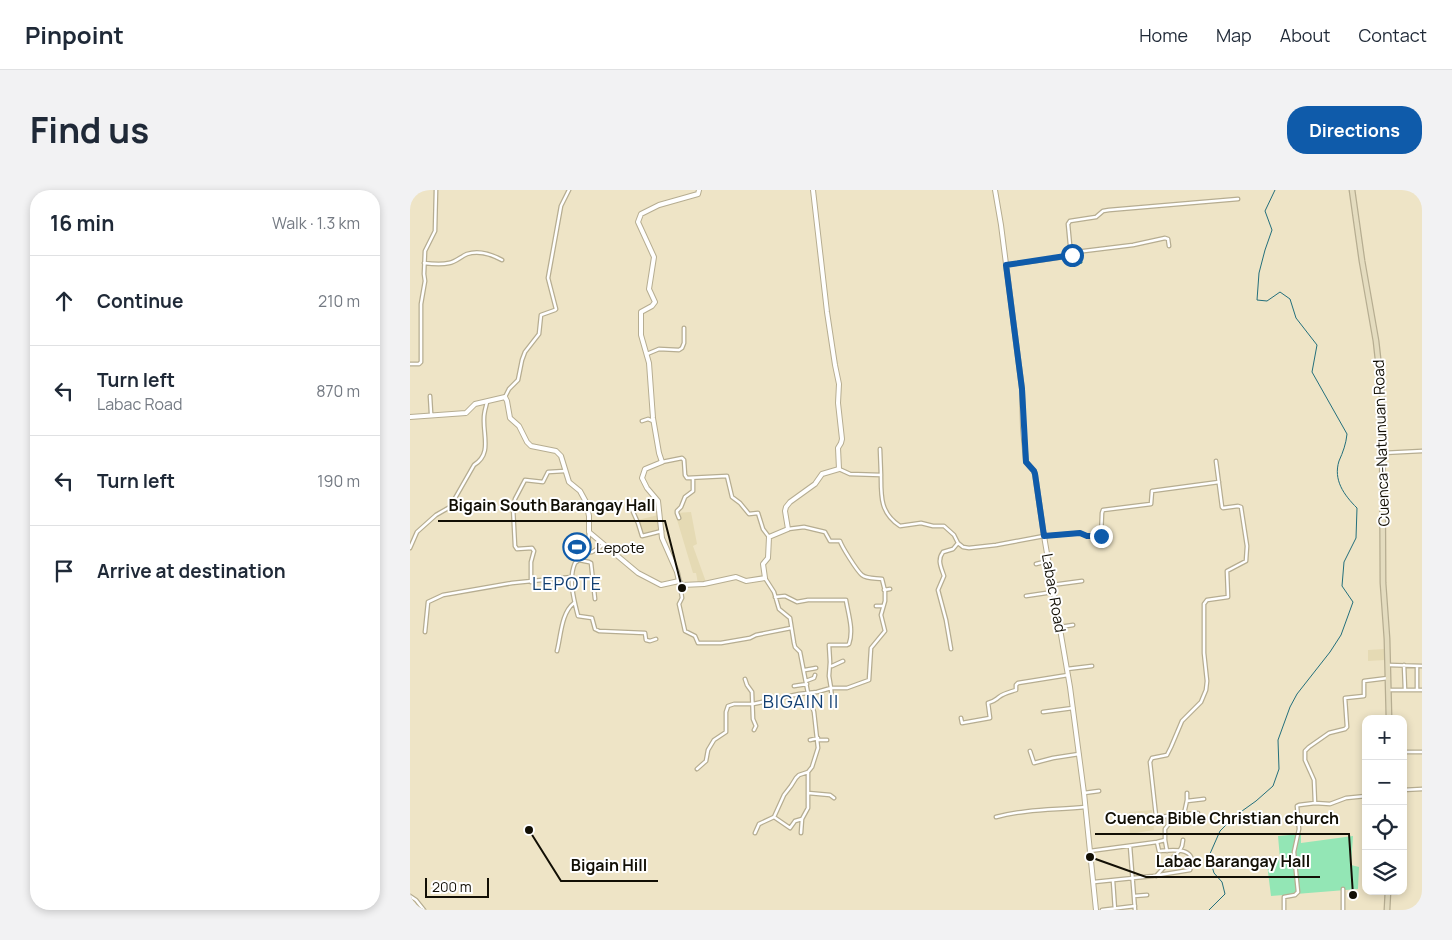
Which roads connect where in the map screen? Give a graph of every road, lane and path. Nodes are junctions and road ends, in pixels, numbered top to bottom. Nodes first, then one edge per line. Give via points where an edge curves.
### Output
1 (436, 190) edge
2 (569, 190) edge
3 (699, 190) edge
4 (813, 190) edge
5 (995, 190) edge
6 (1352, 190) edge
7 (1238, 199) dead end
8 (1169, 246) dead end
9 (1074, 253) junction
10 (502, 260) dead end
11 (424, 263) junction
12 (1006, 265) junction
13 (684, 328) dead end
14 (647, 354) junction
15 (410, 364) edge
16 (430, 396) dead end
17 (505, 397) junction
18 (488, 400) junction
19 (433, 416) junction
20 (410, 417) edge
21 (642, 421) dead end
22 (654, 422) junction
23 (880, 449) dead end
24 (1422, 451) edge
25 (1383, 454) junction
26 (1216, 460) dead end
27 (662, 462) junction
28 (839, 469) junction
29 (566, 471) junction
30 (881, 475) junction
31 (694, 479) junction
32 (1219, 482) junction
33 (630, 505) dead end
34 (680, 518) dead end
35 (788, 529) junction
36 (662, 531) junction
37 (588, 532) junction
38 (1044, 536) junction
39 (769, 537) junction
40 (958, 543) junction
41 (603, 545) junction
42 (410, 548) edge
43 (580, 553) junction
44 (579, 560) junction
45 (1048, 561) junction
46 (1036, 564) dead end
47 (572, 577) junction
48 (765, 578) junction
49 (1082, 581) dead end
50 (531, 582) junction
51 (680, 583) junction
52 (1052, 585) junction
53 (890, 589) dead end
54 (884, 590) junction
55 (1053, 592) junction
56 (1026, 596) dead end
57 (775, 597) junction
58 (595, 599) dead end
59 (574, 603) junction
60 (876, 606) dead end
61 (883, 606) junction
62 (1074, 625) dead end
63 (1060, 627) junction
64 (791, 628) junction
65 (424, 632) dead end
66 (656, 639) dead end
67 (950, 648) dead end
68 (557, 651) dead end
69 (842, 661) dead end
70 (1387, 665) junction
71 (1404, 665) junction
72 (830, 666) junction
73 (1092, 666) dead end
74 (1416, 666) junction
75 (1422, 666) edge
76 (816, 668) dead end
77 (804, 670) junction
78 (1067, 672) junction
79 (815, 675) dead end
80 (1388, 678) junction
81 (745, 679) dead end
82 (806, 683) junction
83 (794, 686) dead end
84 (831, 688) junction
85 (1388, 690) junction
86 (1405, 690) junction
87 (1417, 690) junction
88 (1422, 690) edge
89 (808, 693) junction
90 (833, 699) dead end
91 (753, 704) junction
92 (1073, 708) junction
93 (1044, 712) dead end
94 (1389, 715) edge
95 (960, 718) dead end
96 (754, 730) dead end
97 (818, 739) junction
98 (810, 740) dead end
99 (827, 740) dead end
100 (1030, 751) dead end
101 (1407, 752) edge
102 (1422, 752) edge
103 (1079, 754) junction
104 (697, 769) dead end
105 (808, 772) junction
106 (1422, 789) edge
107 (1407, 790) edge
108 (1098, 791) dead end
109 (808, 793) junction
110 (1084, 793) junction
111 (1187, 793) dead end
112 (1362, 796) edge
113 (834, 798) dead end
114 (1204, 799) dead end
115 (1187, 801) junction
116 (1315, 802) junction
117 (1086, 807) junction
118 (1198, 813) dead end
119 (1184, 814) junction
120 (1192, 814) junction
121 (774, 816) junction
122 (1168, 816) junction
123 (996, 817) dead end
124 (802, 819) junction
125 (1192, 820) dead end
126 (755, 833) dead end
127 (801, 833) dead end
128 (1165, 840) junction
129 (1183, 840) dead end
130 (1157, 842) junction
131 (1130, 846) junction
132 (1180, 850) junction
133 (1090, 851) junction
134 (1167, 851) junction
135 (1156, 876) junction
136 (1133, 879) junction
137 (1113, 881) junction
138 (1094, 882) junction
139 (1343, 889) dead end
140 (1147, 895) dead end
141 (1388, 895) edge
142 (410, 896) edge
143 (1134, 896) junction
144 (1135, 908) edge
145 (1115, 909) edge
146 (424, 910) edge
147 (1096, 910) edge
148 (1102, 910) edge
149 (1284, 910) edge
150 (1343, 910) edge
151 (1387, 910) edge

1 - 11 street via 435,231 425,251
2 - 17 street via 561,206 548,278 556,310 541,314 539,334 525,352 518,380
3 - 14 street via 698,194 658,205 638,219 654,260 650,289 655,302 640,314 641,338
4 - 28 street via 839,384 842,439 838,448
5 - 12 street, Labac Road
6 - 25 main road, Cuenca-Natunuan Road via 1376,341 1382,395
7 - 9 street via 1109,210 1096,217 1070,221 1070,245
8 - 9 street via 1165,238
9 - 12 street
10 - 11 street via 491,254 477,253 466,254 449,263
11 - 15 street via 421,362
12 - 38 street, Labac Road via 1022,389 1026,462 1035,474
13 - 14 street via 682,348 659,349
14 - 22 street
16 - 19 street
17 - 18 street
17 - 29 street via 510,418 519,426 527,442 531,446 556,451
18 - 19 street via 475,404 466,414
18 - 42 street via 484,417 486,446 482,458 450,507 418,532
19 - 20 street
21 - 22 street
22 - 27 street
23 - 30 street
24 - 25 street
25 - 70 main road, Cuenca-Natunuan Road
26 - 32 street
27 - 31 street via 682,458 686,477
27 - 36 street via 645,469 642,478 658,501
28 - 30 street via 850,474
28 - 35 street via 822,474 815,484 790,502 785,511
29 - 37 street via 569,482 580,490 586,502
29 - 50 street via 548,472 543,482 525,480 514,503 515,546 534,551
30 - 40 street via 883,505 894,522 902,527 921,522 934,527 944,526
31 - 34 street via 693,491 677,511
31 - 39 street via 727,476 732,497 749,514 758,514
32 - 38 street via 1152,491 1151,504 1104,510 1101,536 1080,533
32 - 122 street via 1222,508 1241,507 1246,561 1228,570 1228,597 1207,600 1204,604 1205,694 1182,721 1167,755 1150,759 1156,816
33 - 36 street via 642,536
35 - 39 street
35 - 54 street via 817,529 825,532 831,541 840,541 862,575 882,579
36 - 51 street via 663,542
37 - 41 street
37 - 43 street via 588,546
38 - 40 street via 973,547
38 - 45 street, Labac Road
39 - 48 street via 768,558 763,564
40 - 67 street via 953,549 943,552 940,559 944,576 938,590
41 - 43 street via 592,552
41 - 51 street via 658,585
43 - 44 street
44 - 47 street via 575,563
44 - 58 street via 590,563
45 - 46 street
45 - 52 street, Labac Road
47 - 50 street
47 - 59 street
48 - 51 street via 746,581 736,577 688,586
48 - 57 street
49 - 52 street
50 - 65 street via 443,595 429,601
51 - 64 street via 682,598 679,604 685,631 698,643 722,643
52 - 55 street, Labac Road
53 - 54 street
54 - 61 street
55 - 56 street
55 - 63 street, Labac Road
57 - 64 street via 779,609 790,618
57 - 72 street via 785,596 796,602 846,600 851,641 847,645 829,645
59 - 66 street via 578,616 592,618 597,630 644,633 646,640
59 - 68 street via 564,619
60 - 61 street
61 - 84 street via 885,631 871,648 869,680 847,688
62 - 63 street
63 - 78 street, Labac Road
64 - 77 street
69 - 72 street
70 - 71 street
70 - 80 main road, Cuenca-Natunuan Road
71 - 74 street
71 - 86 street
72 - 84 street
73 - 78 street
74 - 75 street
74 - 87 street
76 - 77 street
77 - 82 street
78 - 92 street, Labac Road
78 - 95 street via 1018,683 1016,690 988,703 990,718 962,723
79 - 82 street
80 - 85 main road, Cuenca-Natunuan Road
80 - 116 street via 1364,681 1364,696 1345,698 1347,727 1329,733 1305,751 1305,760 1314,780
81 - 91 street via 752,692
82 - 83 street
82 - 89 street
84 - 89 street
84 - 90 street
85 - 86 street
85 - 94 main road, Cuenca-Natunuan Road
86 - 87 street
87 - 88 street
89 - 91 street
89 - 97 street
91 - 96 street
91 - 104 street via 728,706 726,732 714,740 706,761
92 - 93 street
92 - 103 street, Labac Road
97 - 98 street
97 - 99 street
97 - 105 street via 818,749
100 - 103 street via 1034,763
101 - 102 street
103 - 110 street, Labac Road
105 - 109 street
105 - 121 street via 796,778
106 - 107 street
108 - 110 street
109 - 113 street
109 - 124 street via 808,810
110 - 117 street, Labac Road
111 - 115 street
112 - 116 street via 1330,804
114 - 115 street
115 - 119 street
116 - 149 street via 1297,806 1299,829 1294,852 1298,892 1284,897
117 - 123 street via 1026,811
117 - 133 street, Labac Road
118 - 120 street
119 - 120 street
119 - 122 street
120 - 125 street
121 - 124 street via 790,828 795,821
121 - 126 street via 759,824
122 - 128 street
124 - 127 street
128 - 130 street
128 - 134 street
129 - 132 street
130 - 131 street
130 - 134 street via 1159,851
131 - 133 street
131 - 136 street
132 - 134 street
132 - 135 street
132 - 135 street via 1190,854 1190,870
133 - 138 street, Labac Road
135 - 136 street
136 - 137 street
136 - 143 street
137 - 138 street
137 - 145 street
138 - 147 street, Labac Road
139 - 150 street
140 - 143 street
141 - 151 main road
142 - 146 street
143 - 144 street
144 - 145 street
145 - 148 street

